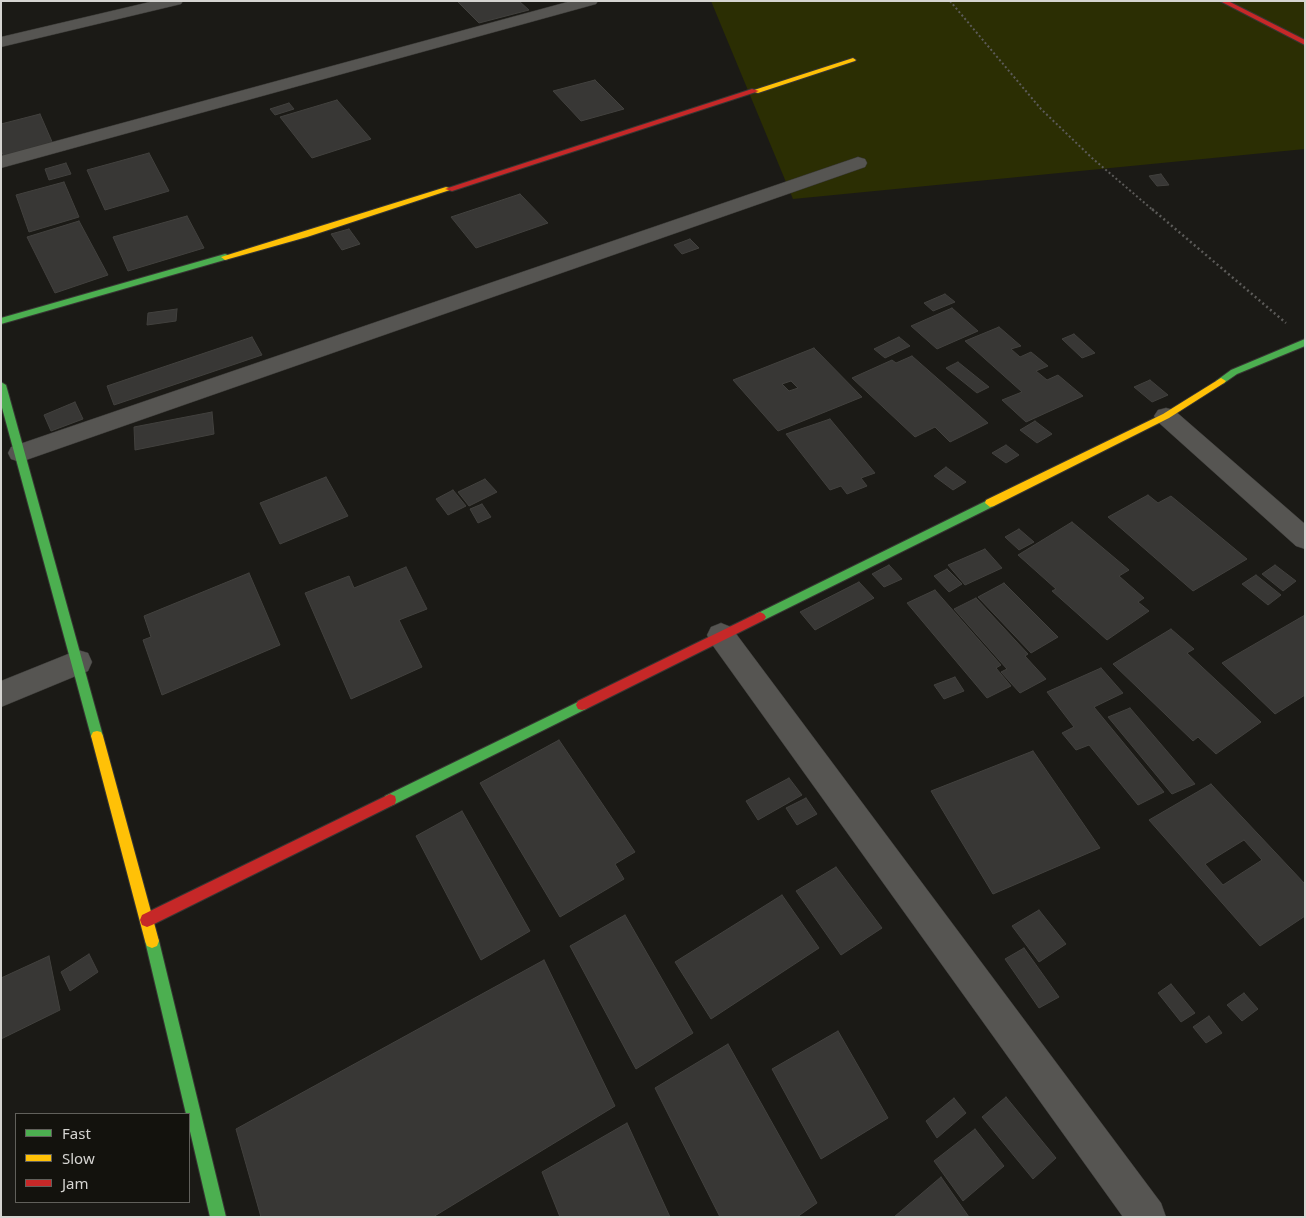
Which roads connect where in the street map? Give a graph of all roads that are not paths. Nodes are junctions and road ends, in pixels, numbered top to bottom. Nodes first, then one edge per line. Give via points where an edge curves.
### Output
1 (175, 1) edge
2 (590, 1) edge
3 (1223, 1) edge
4 (1, 42) edge
5 (1305, 43) edge
6 (853, 60) dead end
7 (1, 162) edge
8 (858, 163) dead end
9 (1, 321) edge
10 (1305, 342) edge
11 (1, 385) edge
12 (1166, 416) junction
13 (20, 453) junction
14 (1305, 539) edge
15 (721, 635) junction
16 (78, 662) junction
17 (1, 694) edge
18 (147, 920) junction
19 (218, 1217) edge
20 (1147, 1217) edge

1 - 4 street
2 - 7 street
3 - 5 street
6 - 9 street via 304,235
8 - 13 street
10 - 12 street via 1234,372
11 - 13 street
12 - 14 street
12 - 15 street
13 - 16 street
15 - 18 street
15 - 20 street
16 - 17 street
16 - 18 street
18 - 19 street

